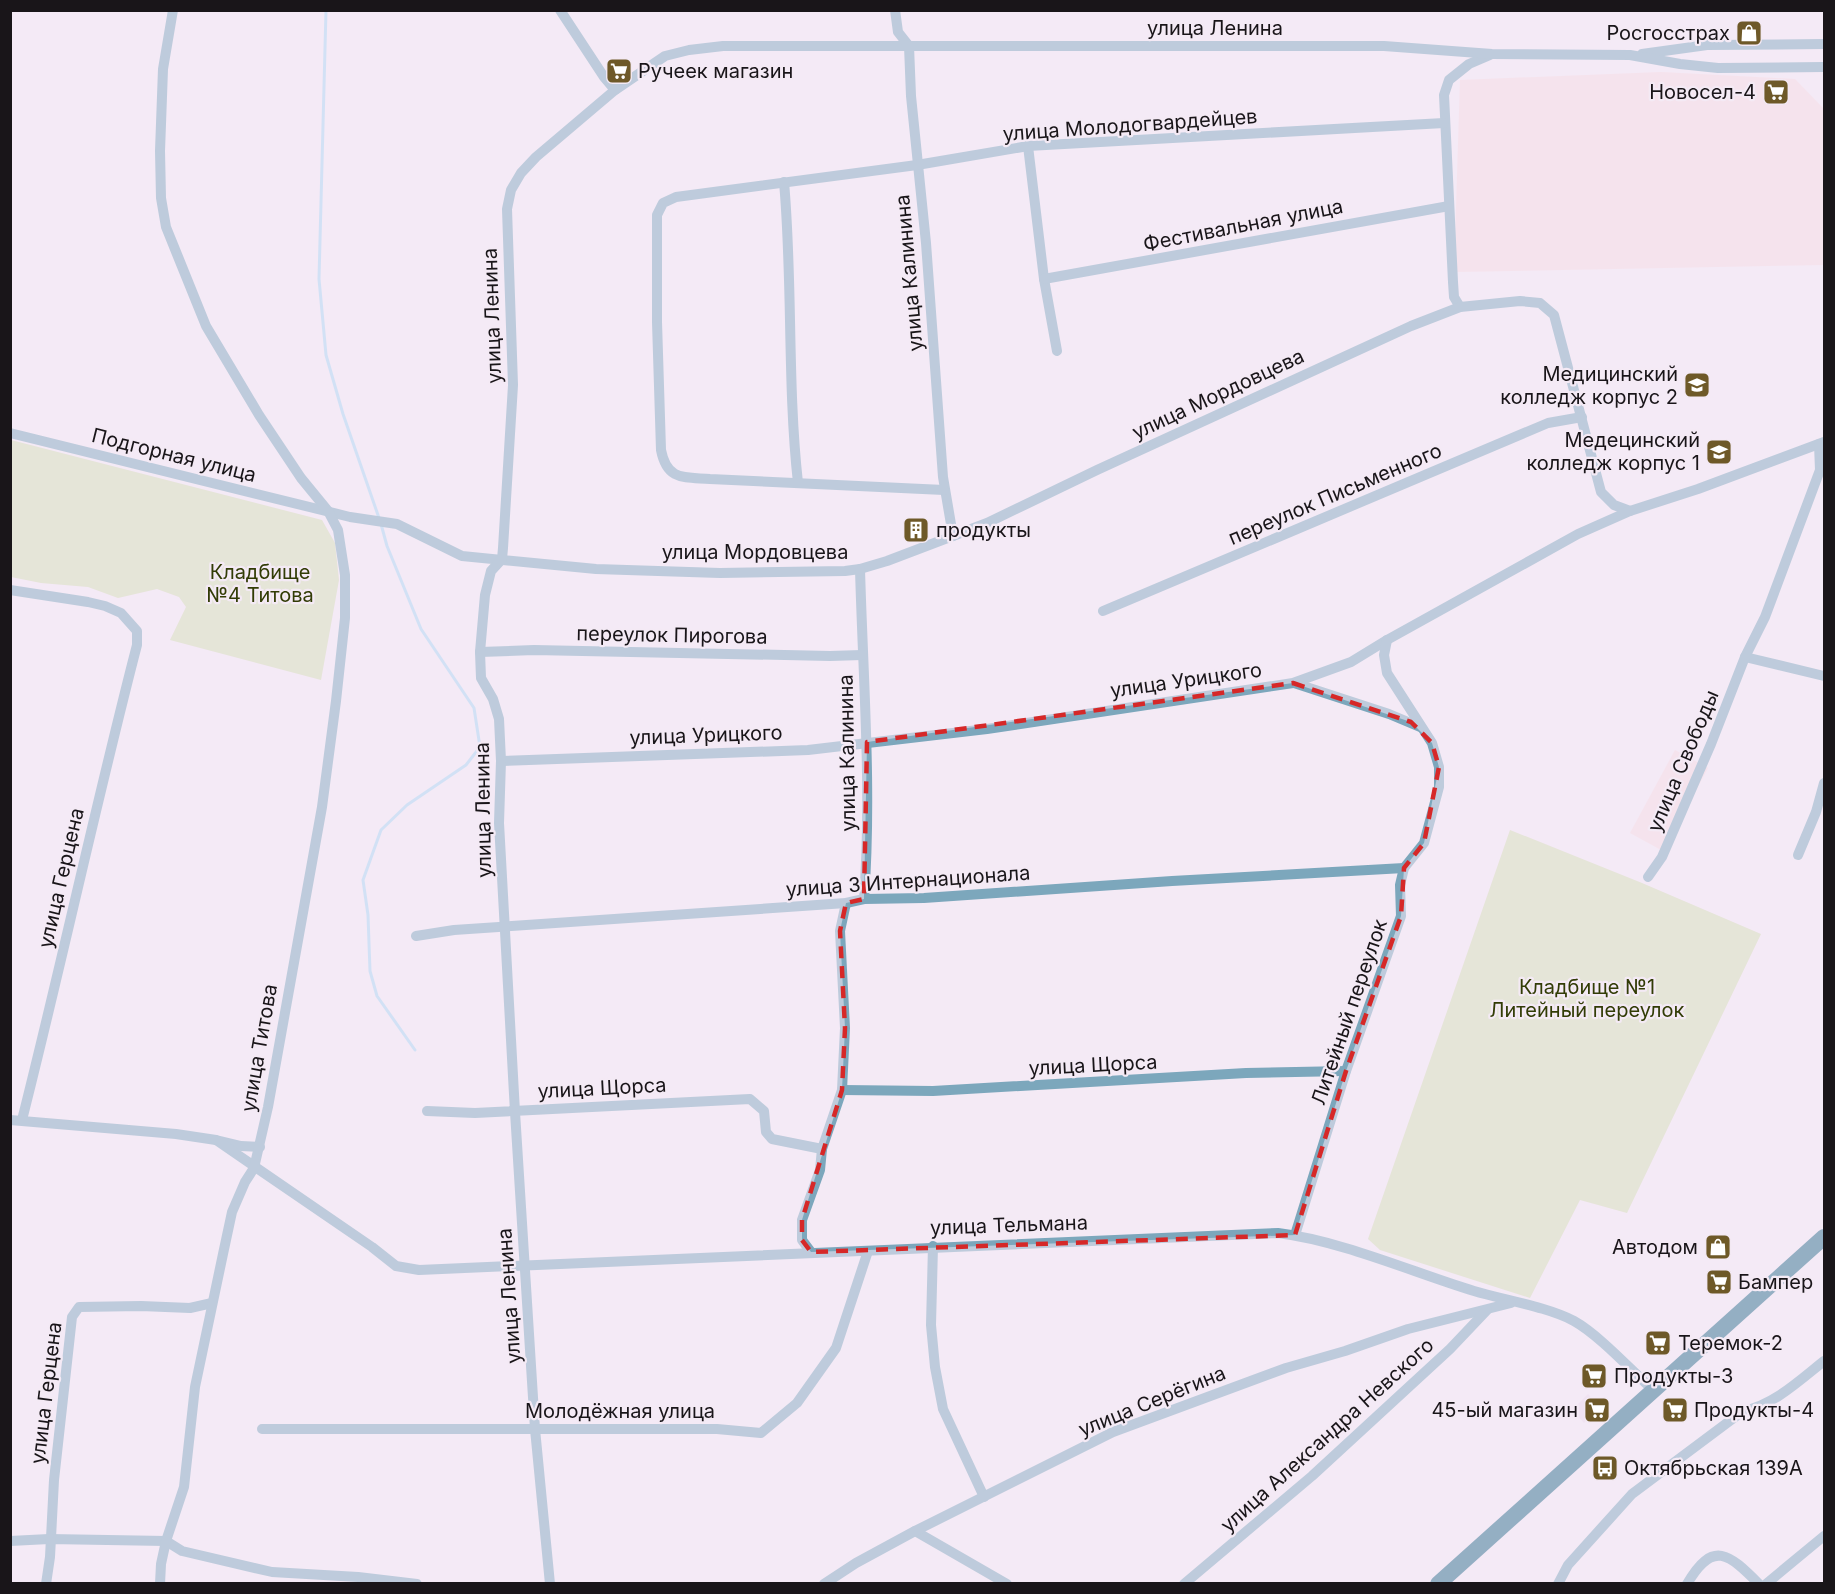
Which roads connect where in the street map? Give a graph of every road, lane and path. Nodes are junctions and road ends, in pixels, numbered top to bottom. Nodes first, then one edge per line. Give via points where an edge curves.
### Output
1 (173, 10) edge
2 (560, 10) edge
3 (895, 10) edge
4 (1824, 44) edge
5 (909, 46) junction
6 (1492, 54) junction
7 (1630, 55) junction
8 (1824, 67) edge
9 (615, 90) junction
10 (1444, 123) junction
11 (1028, 146) junction
12 (917, 165) junction
13 (784, 182) junction
14 (1449, 206) junction
15 (1044, 279) junction
16 (1460, 307) junction
17 (1057, 351) dead end
18 (1582, 417) junction
19 (10, 433) edge
20 (1822, 443) edge
21 (798, 483) junction
22 (944, 490) junction
23 (328, 511) junction
24 (1630, 511) junction
25 (350, 517) junction
26 (338, 530) junction
27 (953, 536) junction
28 (502, 559) junction
29 (860, 569) junction
30 (10, 590) edge
31 (1104, 611) dead end
32 (1387, 640) junction
33 (480, 652) junction
34 (862, 655) junction
35 (1745, 657) junction
36 (1824, 676) edge
37 (1293, 683) junction
38 (1420, 728) junction
39 (867, 742) junction
40 (501, 761) junction
41 (1824, 783) edge
42 (1798, 855) dead end
43 (1404, 868) junction
44 (1648, 877) dead end
45 (864, 899) junction
46 (846, 903) junction
47 (505, 926) junction
48 (416, 936) dead end
49 (1346, 1071) junction
50 (842, 1090) junction
51 (427, 1111) dead end
52 (515, 1112) junction
53 (16, 1120) edge
54 (216, 1140) junction
55 (260, 1147) junction
56 (822, 1149) junction
57 (254, 1168) junction
58 (1295, 1235) junction
59 (1824, 1237) edge
60 (933, 1246) junction
61 (868, 1251) junction
62 (811, 1252) junction
63 (525, 1266) junction
64 (212, 1303) junction
65 (1514, 1303) junction
66 (1489, 1308) junction
67 (1824, 1361) edge
68 (1653, 1390) junction
69 (262, 1429) dead end
70 (535, 1429) junction
71 (984, 1497) junction
72 (915, 1531) junction
73 (1824, 1536) edge
74 (50, 1539) junction
75 (10, 1541) edge
76 (166, 1541) junction
77 (840, 1572) junction
78 (46, 1584) edge
79 (160, 1584) edge
80 (417, 1584) edge
81 (550, 1584) edge
82 (824, 1584) edge
83 (847, 1584) edge
84 (1007, 1584) edge
85 (1184, 1584) edge
86 (1438, 1584) edge
87 (1558, 1584) edge
88 (1688, 1584) edge
89 (1759, 1584) edge
90 (1766, 1584) edge

1 - 23 street, улица Титова via 163,69 160,151 166,227 207,326 271,433
2 - 9 street
3 - 5 street, улица Калинина via 898,32
4 - 7 street via 1707,45
5 - 6 street, улица Ленина via 1384,46
5 - 9 street, улица Ленина via 723,46 689,50 665,56
5 - 12 street, улица Калинина
6 - 7 street, улица Ленина
6 - 10 street via 1469,64 1449,80 1444,95
7 - 8 street, улица Ленина via 1718,68
9 - 28 street, улица Ленина via 536,157 511,190 507,209 513,385
10 - 11 street, улица Молодогвардейцев
10 - 14 street
11 - 12 street, улица Молодогвардейцев
11 - 15 street
12 - 13 street, улица Молодогвардейцев
12 - 22 street, улица Калинина
13 - 21 street via 792,428
13 - 21 street, улица Молодогвардейцев via 676,197 663,203 657,215 661,450 667,469 677,476
14 - 15 street, Фестивальная улица
14 - 16 street via 1454,297
15 - 17 street
16 - 18 street, улица Мордовцева via 1520,301 1540,303 1554,315
16 - 27 street, улица Мордовцева
18 - 24 street, улица Мордовцева via 1601,492 1614,505
18 - 31 street, переулок Письменного via 1548,423
19 - 23 street, Подгорная улица
20 - 24 street, улица Урицкого
20 - 35 street, улица Свободы via 1820,470 1765,617
21 - 22 street, улица Молодогвардейцев
22 - 27 street, улица Калинина
23 - 25 street, улица Мордовцева
23 - 26 street, улица Титова
24 - 32 street, улица Урицкого via 1578,534
25 - 26 street
25 - 28 street, улица Мордовцева via 386,521 420,533 462,556
26 - 55 street, улица Титова via 345,575 345,618 336,701 322,807
27 - 29 street, улица Мордовцева
28 - 29 street, улица Мордовцева via 596,569 730,573
28 - 33 street, улица Ленина via 491,571 485,595
29 - 34 street, улица Калинина
30 - 53 street, улица Герцена via 105,606 121,613 137,631 137,645 55,990
32 - 37 street, улица Урицкого via 1351,662
32 - 38 street via 1387,674
33 - 34 street, переулок Пирогова
33 - 40 street, улица Ленина via 481,678 499,719
34 - 39 street, улица Калинина
35 - 36 street
35 - 44 street, улица Свободы via 1712,744 1662,857
37 - 38 street
37 - 39 street, улица Урицкого via 987,729
38 - 43 street via 1431,743 1439,766 1438,787 1424,843
39 - 40 street, улица Урицкого via 808,750
39 - 45 street, улица Калинина
40 - 47 street, улица Ленина via 499,823
41 - 42 street
43 - 45 street, улица 3 Интернационала
43 - 49 street, Литейный переулок via 1401,916
45 - 46 street, улица 3 Интернационала
46 - 47 street, улица 3 Интернационала
46 - 50 street via 840,931 845,1028
47 - 48 street, улица 3 Интернационала
47 - 52 street, улица Ленина
49 - 50 street, улица Щорса via 933,1091
49 - 58 street, Литейный переулок
50 - 56 street
51 - 52 street, улица Щорса
52 - 56 street, улица Щорса via 750,1099 764,1111 766,1132 772,1139
52 - 63 street, улица Ленина
53 - 54 street
54 - 55 street
54 - 57 street, улица Тельмана
55 - 57 street, улица Титова
56 - 62 street via 820,1170 802,1220 802,1240
57 - 63 street, улица Тельмана via 396,1266 419,1270
57 - 64 street, улица Титова via 232,1212
58 - 60 street, улица Тельмана
58 - 65 street, улица Тельмана
59 - 68 main road
60 - 61 street, улица Тельмана
60 - 71 street via 934,1367 944,1409
61 - 62 street, улица Тельмана
61 - 70 street, Молодёжная улица via 836,1348 797,1403 761,1432
62 - 63 street, улица Тельмана
63 - 70 street, улица Ленина
64 - 74 street, улица Герцена via 190,1308 79,1307 72,1317
64 - 76 street, улица Титова via 195,1387 184,1487
65 - 66 street, улица Серёгина
65 - 68 street, улица Тельмана via 1576,1322
66 - 71 street, улица Серёгина via 1408,1329 1188,1403 1113,1432
66 - 85 street, улица Александра Невского via 1450,1350 1312,1476
67 - 87 street via 1780,1395 1743,1411 1632,1494 1568,1565
68 - 86 main road
69 - 70 street, Молодёжная улица
70 - 81 street, улица Ленина
71 - 72 street, улица Серёгина
72 - 77 street, улица Серёгина
72 - 84 street
73 - 90 street
74 - 75 street
74 - 76 street
74 - 78 street, улица Герцена
76 - 79 street, улица Титова
76 - 80 street via 182,1551 272,1572
77 - 82 street, улица Серёгина
77 - 83 street
88 - 89 street via 1694,1573 1716,1554 1735,1562

